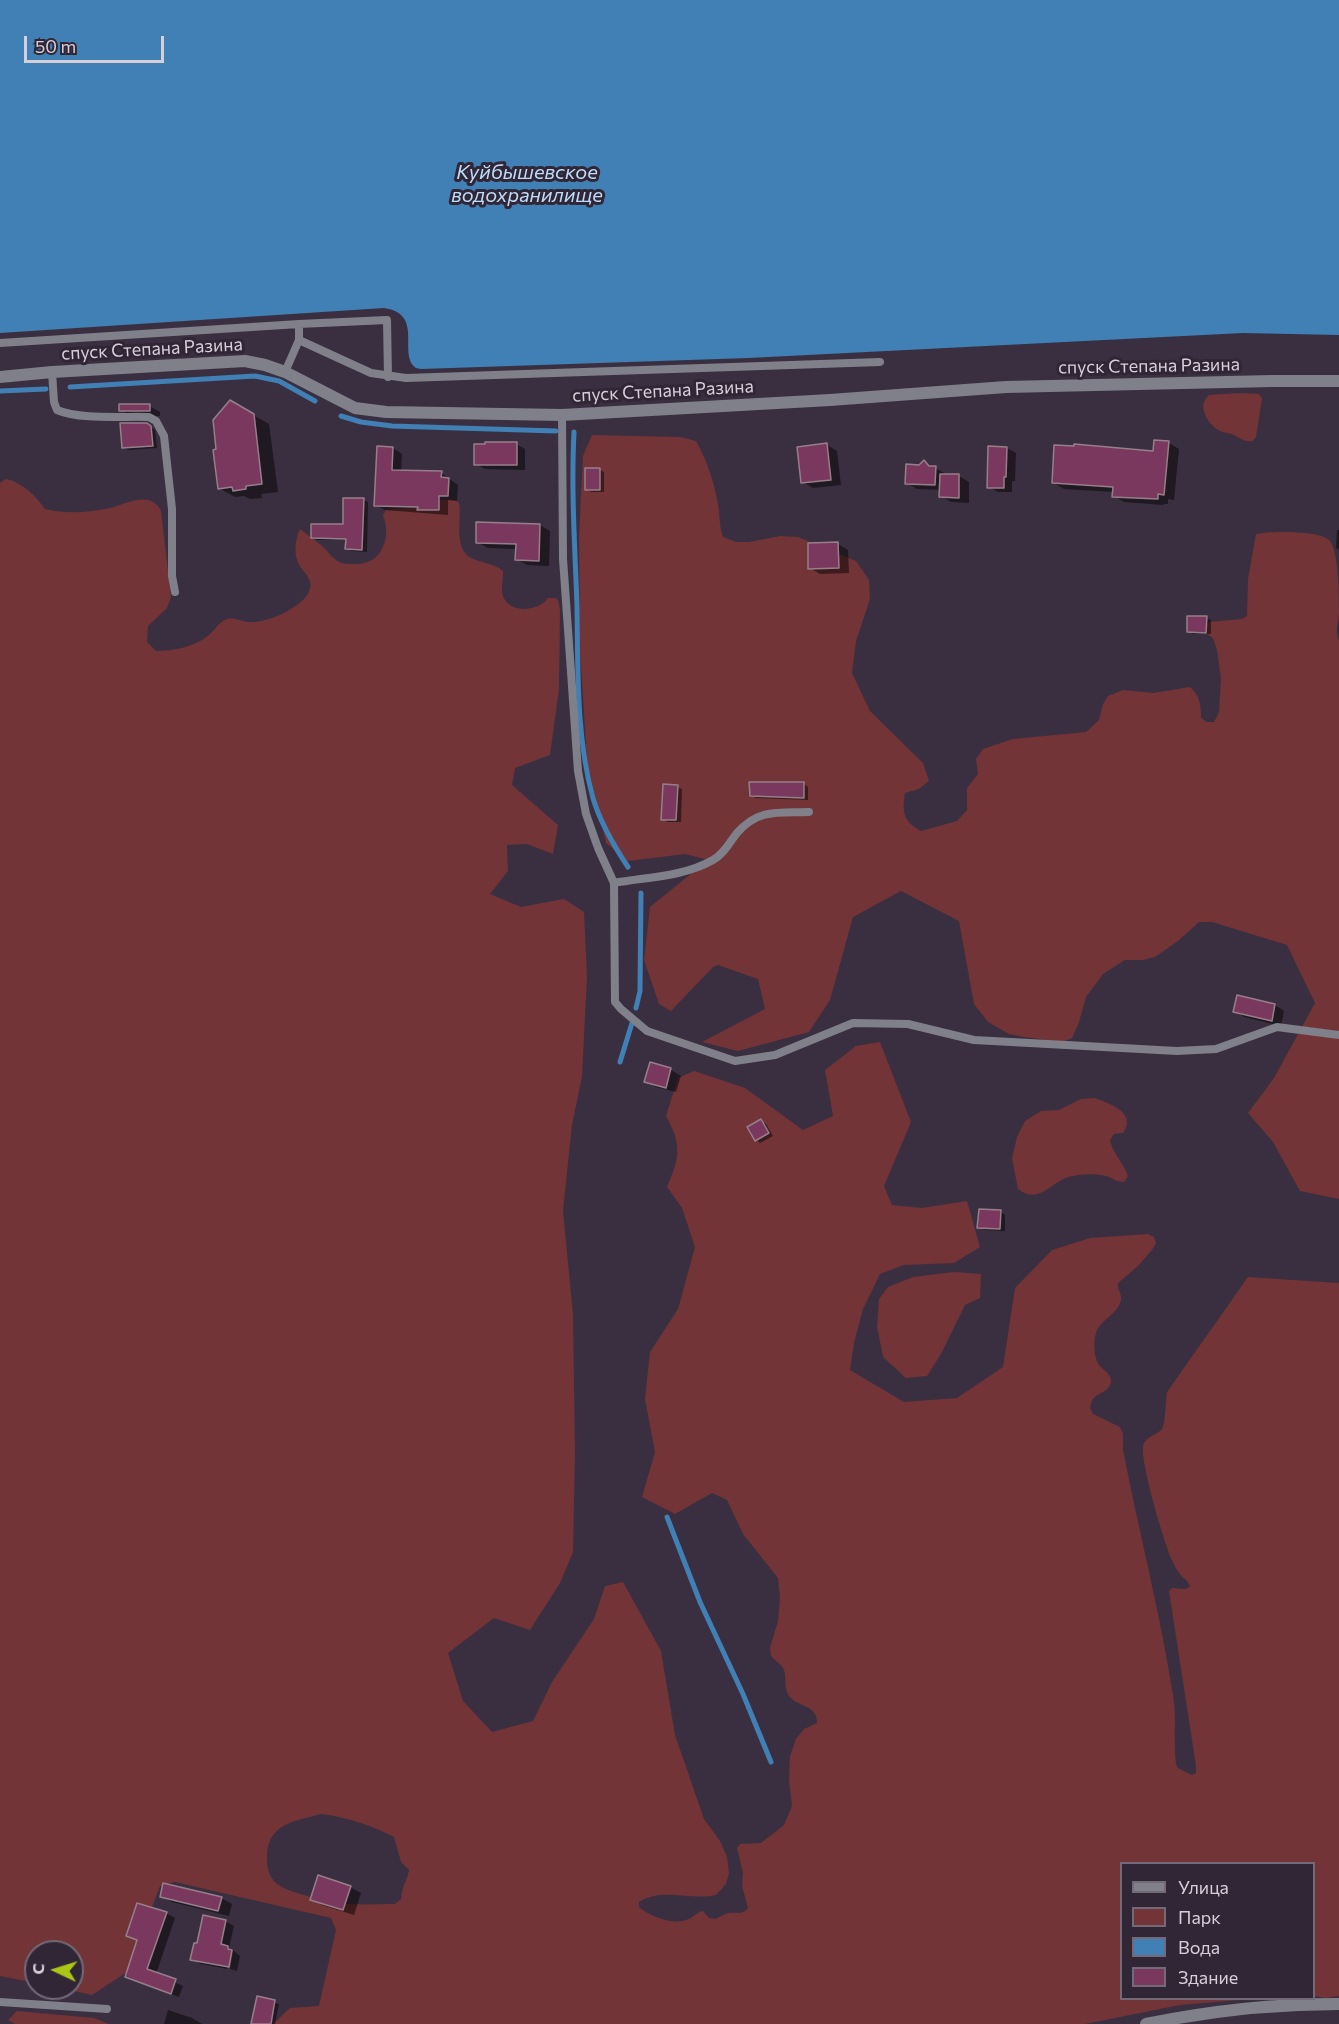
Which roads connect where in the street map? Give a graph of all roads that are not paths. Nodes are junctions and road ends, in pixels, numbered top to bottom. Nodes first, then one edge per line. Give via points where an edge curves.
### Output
1 (299, 324) junction
2 (299, 340) junction
3 (0, 343) edge
4 (880, 362) dead end
5 (52, 372) junction
6 (285, 372) junction
7 (388, 376) junction
8 (0, 377) edge
9 (1339, 381) edge
10 (562, 415) junction
11 (175, 592) dead end
12 (809, 812) dead end
13 (614, 883) junction
14 (1339, 1035) edge
15 (0, 2002) edge
16 (1339, 2004) edge
17 (107, 2009) dead end
18 (1146, 2024) edge

1 - 2 lane
1 - 3 lane
1 - 7 lane via 387,320
2 - 6 lane
2 - 7 lane via 352,366
4 - 7 lane
5 - 6 street, спуск Степана Разина via 245,361
5 - 8 street, спуск Степана Разина
5 - 11 lane via 57,410 66,414 149,417 156,421 164,436
6 - 10 street, спуск Степана Разина via 355,408
9 - 10 street, спуск Степана Разина via 1006,387
10 - 13 lane via 563,559 578,771 586,814
12 - 13 lane via 760,814 714,860 691,871
13 - 14 lane via 615,1002 647,1031 735,1061 775,1055 853,1023 908,1024 974,1040 1177,1051 1216,1049 1277,1027
15 - 17 lane
16 - 18 street via 1293,2004

